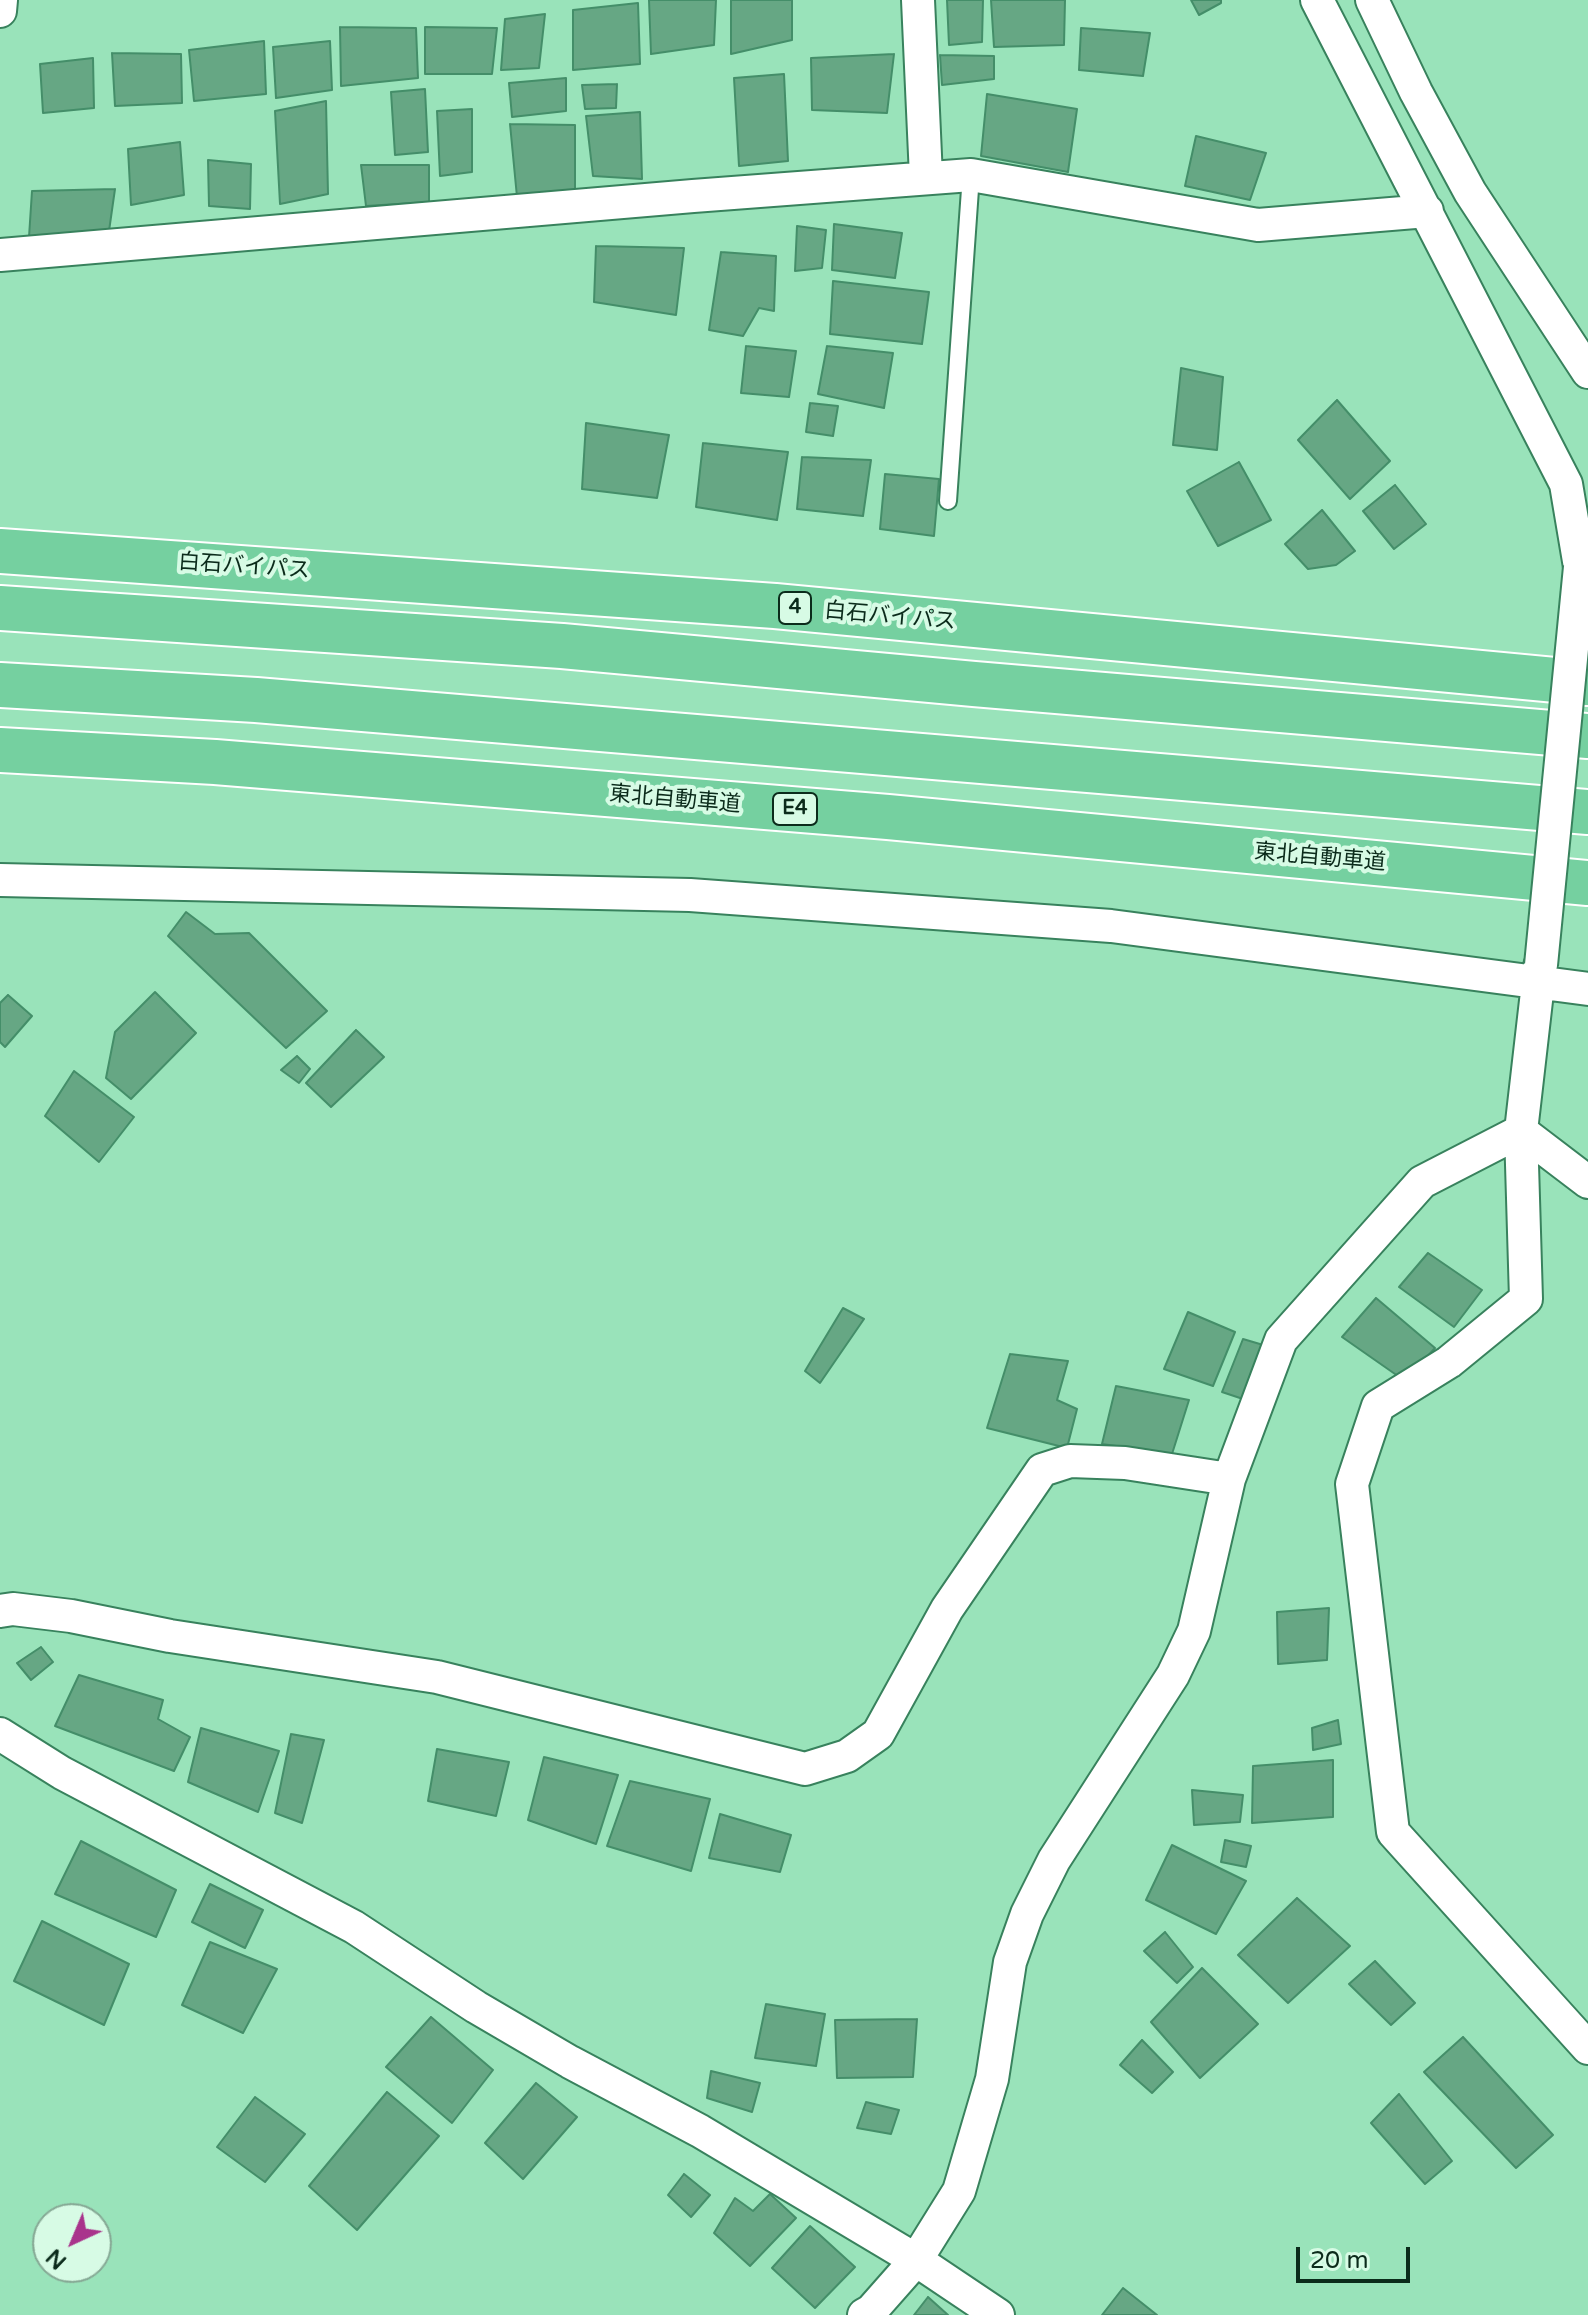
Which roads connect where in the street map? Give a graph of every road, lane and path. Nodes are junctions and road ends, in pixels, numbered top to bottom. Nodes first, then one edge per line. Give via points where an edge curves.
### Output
1 (1, 0) edge
2 (918, 0) edge
3 (1317, 0) edge
4 (1372, 0) edge
5 (0, 11) edge
6 (971, 175) junction
7 (926, 177) junction
8 (1427, 211) junction
9 (0, 255) edge
10 (1588, 372) edge
11 (948, 501) dead end
12 (0, 551) edge
13 (0, 608) edge
14 (1588, 683) edge
15 (0, 685) edge
16 (1588, 736) edge
17 (0, 750) edge
18 (1588, 812) edge
19 (0, 880) edge
20 (1588, 883) edge
21 (1539, 975) junction
22 (1588, 989) edge
23 (1521, 1131) junction
24 (1588, 1182) edge
25 (1229, 1479) junction
26 (0, 1611) edge
27 (0, 1734) edge
28 (1588, 2048) edge
29 (916, 2260) junction
30 (864, 2315) edge
31 (998, 2315) edge

1 - 5 street
2 - 7 street
3 - 8 street
4 - 10 street via 1470,192
6 - 7 street
6 - 8 street via 1258,225
6 - 11 lane
7 - 9 street
8 - 21 street, bridge via 1566,484 1580,567
12 - 14 highway, 白石バイパス / 4 via 775,606
13 - 16 highway via 562,646
15 - 18 highway via 272,701
17 - 20 highway, 東北自動車道 / E4 via 215,762 888,817
19 - 21 street via 705,896 1111,926
21 - 22 street
21 - 23 street
23 - 24 street
23 - 25 street via 1422,1182 1281,1340
23 - 28 street via 1526,1299 1449,1362 1378,1406 1352,1484 1393,1832
25 - 26 street via 1070,1461 1042,1470 947,1609 878,1734 847,1756 805,1769 437,1677 71,1616
25 - 29 street via 1194,1631 1173,1675 1054,1860 1027,1914 1010,1962 992,2079 959,2191
27 - 29 street via 62,1773 354,1927 476,2007 700,2131
29 - 30 street
29 - 31 street

